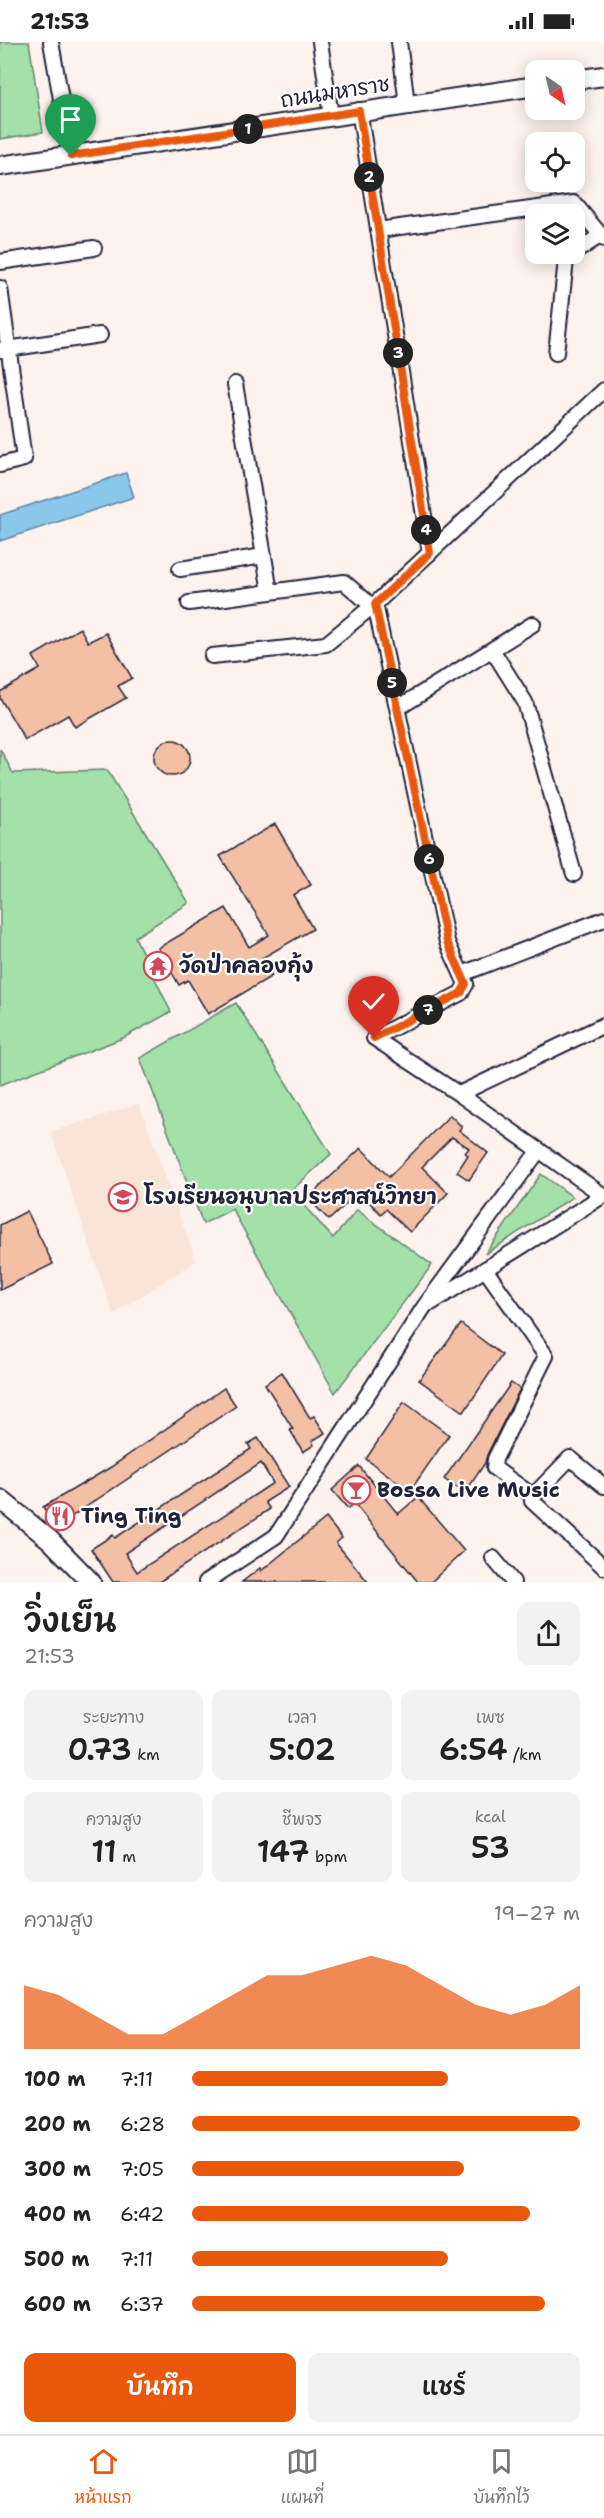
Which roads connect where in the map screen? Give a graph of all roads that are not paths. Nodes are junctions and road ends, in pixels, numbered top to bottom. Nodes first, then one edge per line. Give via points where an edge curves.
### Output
1 (51, 42) edge
2 (320, 42) edge
3 (399, 42) edge
4 (604, 76) edge
5 (585, 79) edge
6 (525, 88) edge
7 (407, 104) junction
8 (359, 111) junction
9 (331, 116) junction
10 (71, 156) junction
11 (0, 166) edge
12 (378, 230) junction
13 (602, 237) edge
14 (585, 247) edge
15 (94, 248) dead end
16 (0, 262) edge
17 (566, 264) edge
18 (0, 288) edge
19 (100, 335) dead end
20 (4, 350) edge
21 (556, 353) dead end
22 (235, 384) dead end
23 (604, 390) edge
24 (0, 465) edge
25 (430, 553) junction
26 (264, 556) junction
27 (180, 569) dead end
28 (270, 592) junction
29 (189, 603) dead end
30 (374, 605) junction
31 (533, 624) dead end
32 (493, 651) junction
33 (212, 656) dead end
34 (398, 708) junction
35 (574, 874) dead end
36 (604, 919) edge
37 (462, 974) junction
38 (604, 1025) edge
39 (459, 1094) junction
40 (539, 1150) junction
41 (603, 1195) edge
42 (485, 1269) junction
43 (424, 1307) junction
44 (604, 1486) edge
45 (533, 1496) junction
46 (0, 1499) edge
47 (493, 1558) dead end
48 (604, 1567) edge
49 (91, 1582) edge
50 (206, 1582) edge
51 (513, 1582) edge

1 - 10 street
2 - 9 street
3 - 7 street
4 - 5 street
6 - 7 street, ถนนมหาราช
7 - 8 street, ถนนมหาราช
8 - 9 street, ถนนมหาราช
8 - 12 street
9 - 10 street, ถนนมหาราช
10 - 11 street, ถนนมหาราช
12 - 13 street via 574,203
12 - 25 street
13 - 14 street
15 - 16 street
17 - 21 street
18 - 20 street
19 - 20 street
20 - 24 street via 24,459
22 - 26 street
23 - 25 street
25 - 30 street
26 - 27 street
26 - 28 street
28 - 29 street
28 - 30 street via 344,582
30 - 33 street via 326,644
30 - 34 street
31 - 32 street
32 - 34 street
32 - 35 street via 525,702
34 - 37 street via 447,942
36 - 37 street
37 - 39 street via 466,984 461,993 374,1038
38 - 39 street
39 - 40 street
40 - 41 street
40 - 43 street
41 - 42 street
42 - 43 street
42 - 45 street via 546,1356 494,1468
43 - 50 street via 276,1536
44 - 45 street via 570,1458
45 - 48 street via 532,1501
46 - 49 street via 50,1540
47 - 51 street

